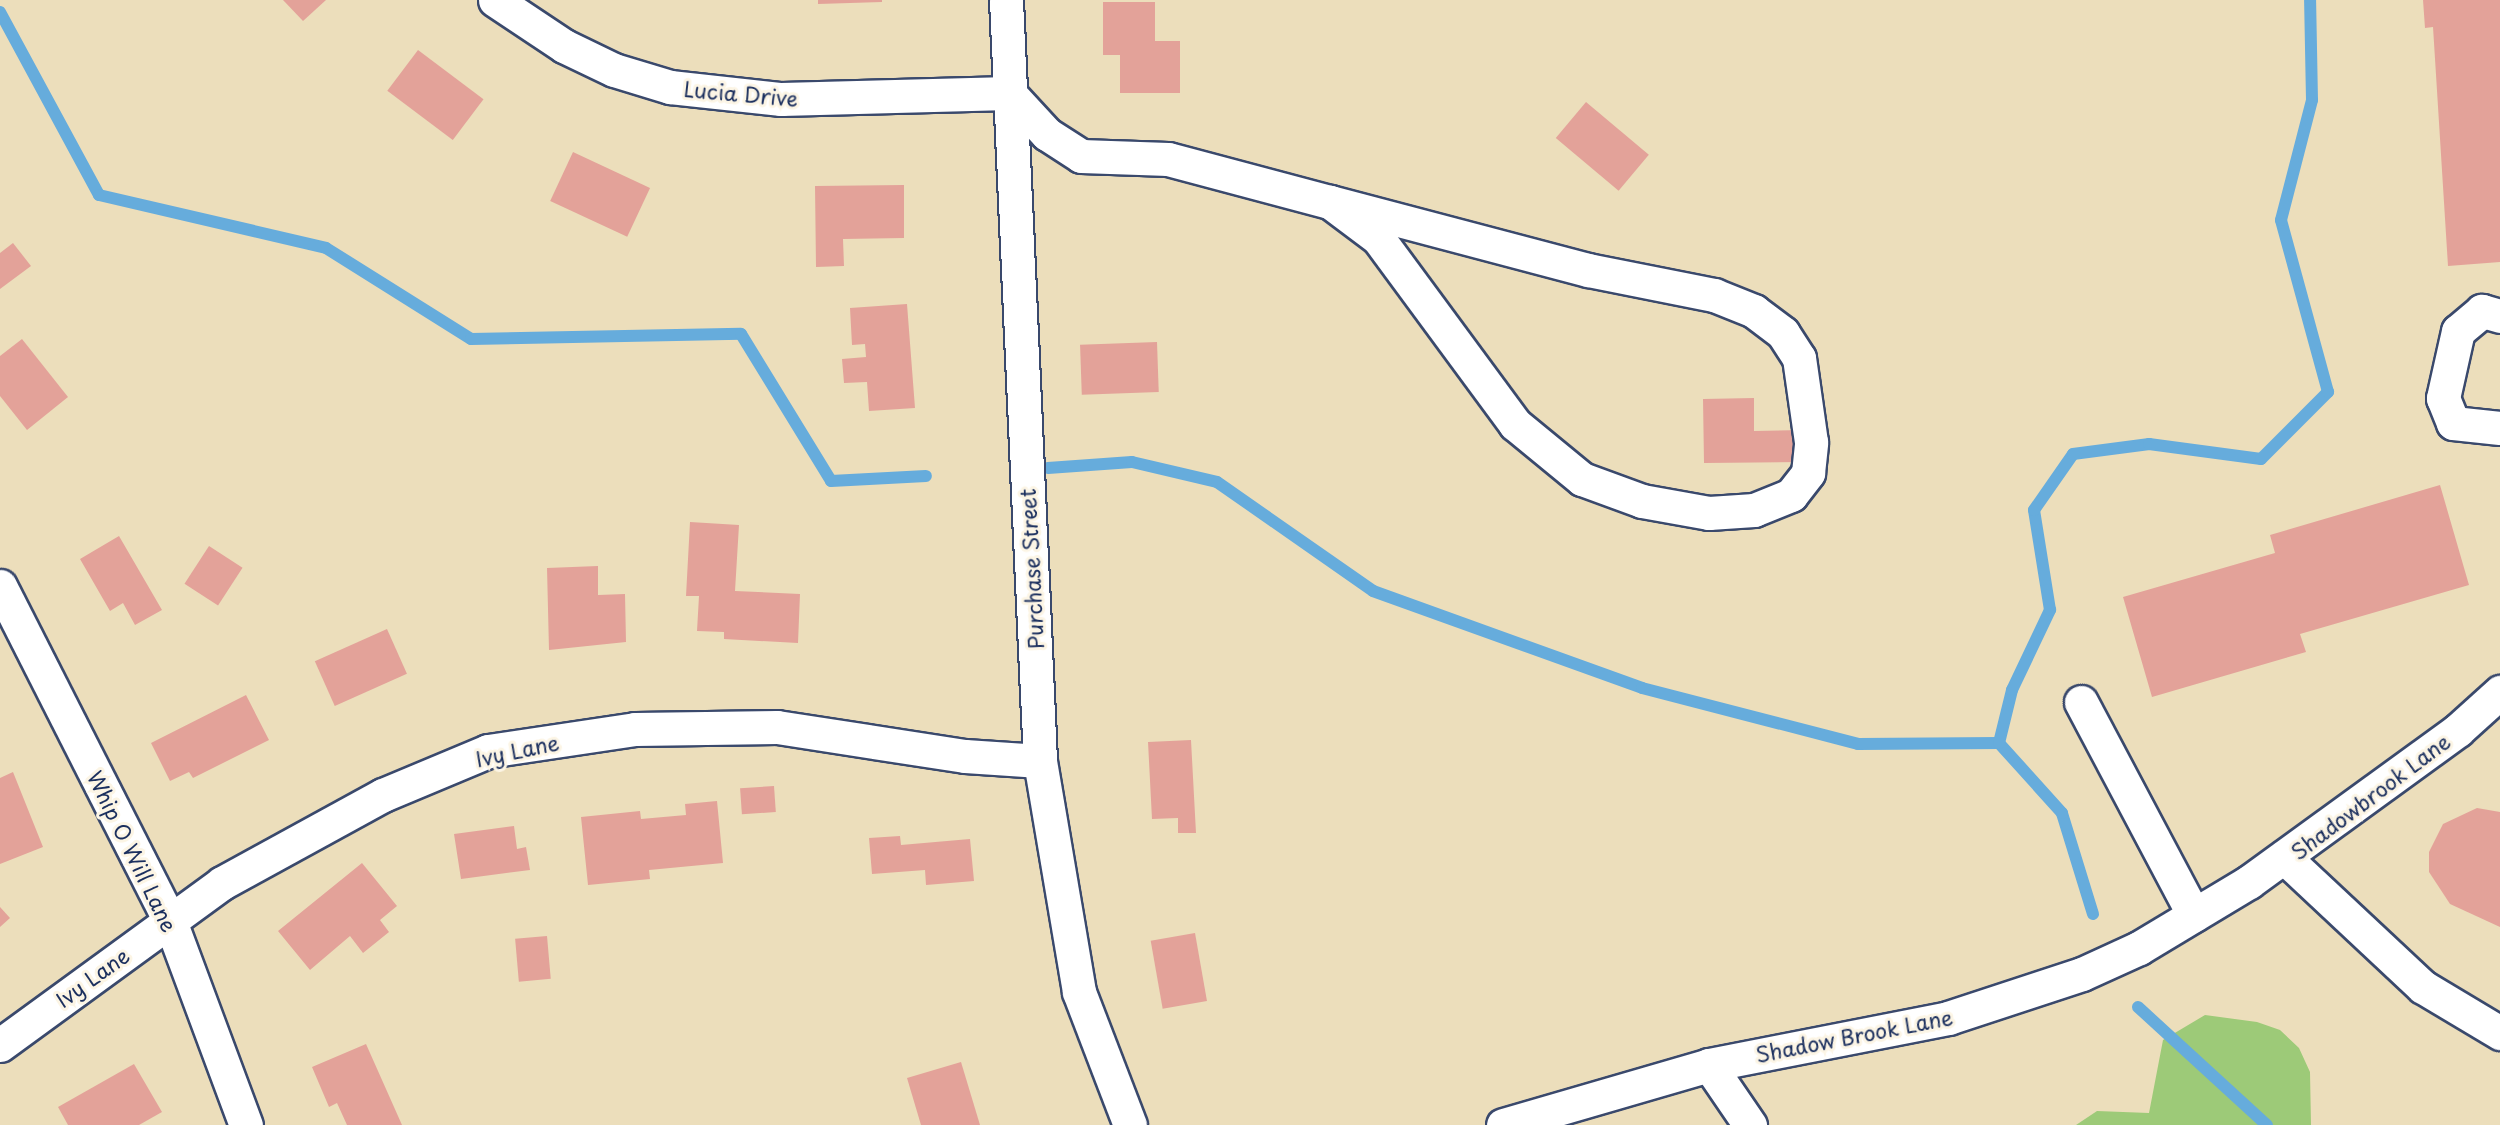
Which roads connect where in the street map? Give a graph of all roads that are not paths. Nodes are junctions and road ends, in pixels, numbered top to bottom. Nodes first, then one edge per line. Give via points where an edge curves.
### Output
1 (495, 0) edge
2 (1006, 0) edge
3 (1010, 93) junction
4 (1330, 202) junction
5 (2500, 316) edge
6 (2500, 428) edge
7 (0, 586) edge
8 (2500, 692) edge
9 (2081, 702) dead end
10 (1040, 761) junction
11 (2284, 857) junction
12 (2194, 915) junction
13 (170, 921) junction
14 (2500, 1034) edge
15 (0, 1045) edge
16 (1709, 1065) junction
17 (1578, 1115) edge
18 (246, 1125) edge
19 (1130, 1125) edge
20 (1503, 1125) edge
21 (1750, 1125) edge

1 - 3 street, Lucia Drive via 564,46 614,70 670,87 781,99
2 - 3 street, Purchase Street
3 - 4 street via 1047,134 1081,156 1168,159
3 - 10 street, Purchase Street
4 - 4 street via 1378,238 1515,424 1582,479 1632,498 1709,513 1754,510 1791,495 1808,473 1810,442 1799,358 1783,333 1754,311 1714,295 1588,270
5 - 6 street via 2482,311 2458,331 2443,398 2453,423
7 - 13 street, Whip O Will Lane
8 - 11 street, Shadowbrook Lane via 2458,730
9 - 12 street
10 - 13 street, Ivy Lane via 965,756 777,727 635,729 488,751 383,795 222,883
10 - 19 street, Purchase Street via 1079,992
11 - 12 street, Shadow Brook Lane
11 - 14 street, Shadowbrook Lane via 2424,987
12 - 16 street, Shadow Brook Lane via 2130,952 2014,998 1888,1032
13 - 15 street, Ivy Lane
13 - 18 street, Whip O Will Lane
16 - 17 street, Shadow Brook Lane
16 - 21 street
17 - 20 street, Shadow Brook Lane

